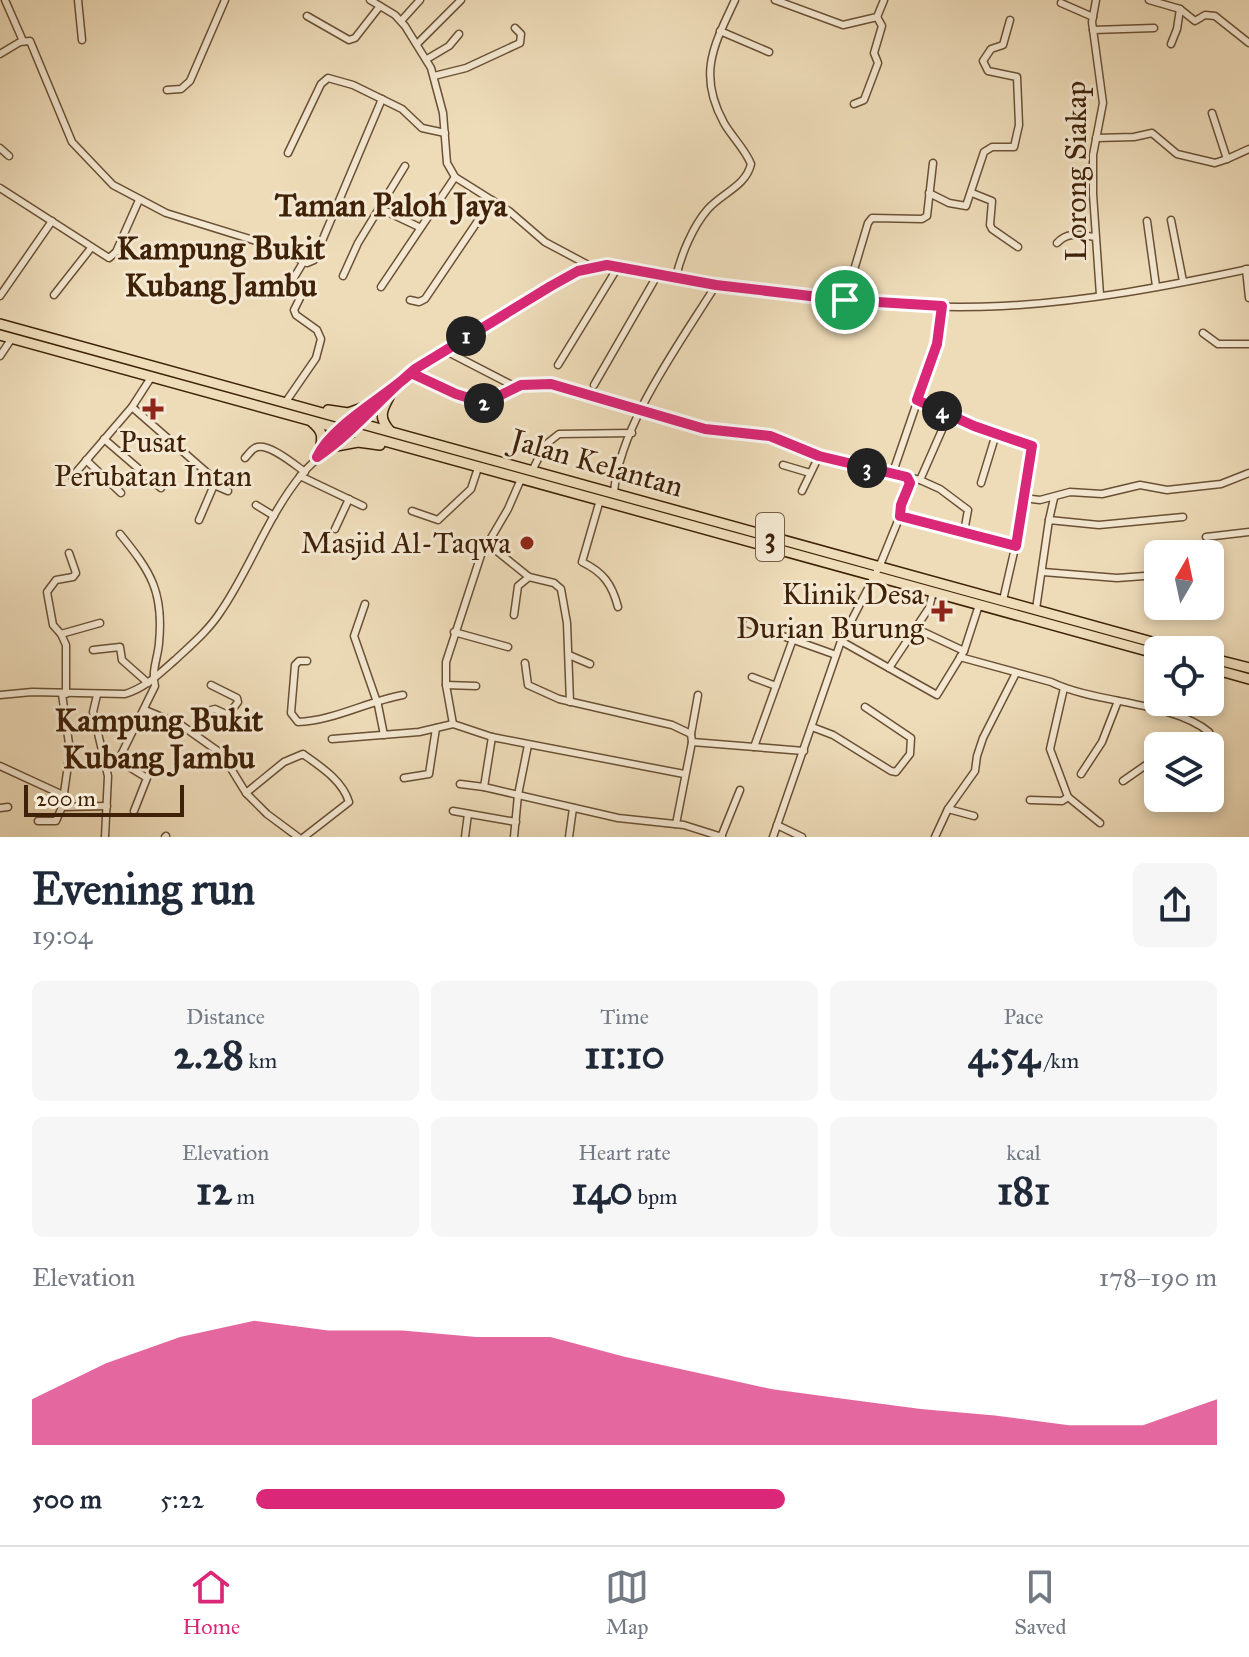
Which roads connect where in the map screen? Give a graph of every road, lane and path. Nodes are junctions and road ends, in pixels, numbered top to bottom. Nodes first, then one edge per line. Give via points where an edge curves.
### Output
1 (5, 0) edge
2 (78, 0) edge
3 (225, 0) edge
4 (370, 0) edge
5 (420, 0) edge
6 (461, 0) edge
7 (735, 0) edge
8 (775, 0) edge
9 (884, 0) edge
10 (1096, 0) edge
11 (1149, 0) edge
12 (789, 3) edge
13 (1061, 3) dead end
14 (380, 6) junction
15 (1180, 9) junction
16 (307, 16) dead end
17 (877, 17) junction
18 (1093, 17) junction
19 (1010, 20) dead end
20 (401, 21) junction
21 (515, 28) dead end
22 (1154, 28) dead end
23 (1093, 30) junction
24 (720, 31) junction
25 (459, 34) dead end
26 (82, 40) dead end
27 (23, 41) junction
28 (418, 43) junction
29 (1249, 43) edge
30 (1171, 44) dead end
31 (769, 52) dead end
32 (0, 54) edge
33 (427, 59) junction
34 (434, 76) junction
35 (167, 90) dead end
36 (382, 99) junction
37 (854, 104) dead end
38 (1212, 113) dead end
39 (445, 133) junction
40 (1096, 138) junction
41 (0, 148) edge
42 (1249, 149) edge
43 (288, 153) dead end
44 (9, 156) dead end
45 (1227, 159) junction
46 (933, 163) dead end
47 (405, 166) dead end
48 (455, 177) junction
49 (0, 188) edge
50 (929, 193) junction
51 (972, 193) junction
52 (139, 200) junction
53 (492, 200) junction
54 (379, 208) junction
55 (1171, 220) dead end
56 (52, 221) junction
57 (1147, 221) dead end
58 (419, 227) junction
59 (1095, 237) junction
60 (1057, 243) dead end
61 (1018, 247) dead end
62 (91, 248) junction
63 (304, 261) junction
64 (592, 267) junction
65 (618, 267) junction
66 (1248, 269) edge
67 (658, 274) junction
68 (0, 275) edge
69 (343, 276) dead end
70 (676, 277) junction
71 (1183, 281) junction
72 (10, 282) junction
73 (716, 285) junction
74 (1156, 286) junction
75 (381, 287) dead end
76 (54, 295) dead end
77 (1100, 295) junction
78 (0, 296) edge
79 (1249, 298) edge
80 (410, 300) dead end
81 (845, 300) junction
82 (942, 306) junction
83 (0, 324) edge
84 (13, 333) junction
85 (1203, 333) dead end
86 (0, 335) edge
87 (1249, 344) edge
88 (444, 350) junction
89 (0, 356) edge
90 (558, 365) dead end
91 (411, 373) junction
92 (152, 376) junction
93 (510, 384) dead end
94 (594, 385) dead end
95 (389, 393) junction
96 (917, 400) junction
97 (285, 403) junction
98 (368, 406) junction
99 (132, 407) junction
100 (301, 407) junction
101 (640, 410) junction
102 (949, 414) junction
103 (311, 421) junction
104 (350, 426) junction
105 (390, 431) junction
106 (632, 433) junction
107 (996, 434) junction
108 (104, 439) junction
109 (331, 447) junction
110 (415, 450) junction
111 (319, 454) junction
112 (819, 456) junction
113 (245, 458) dead end
114 (86, 460) junction
115 (783, 465) dead end
116 (478, 468) junction
117 (537, 470) junction
118 (810, 473) junction
119 (1249, 473) edge
120 (302, 474) junction
121 (892, 475) junction
122 (72, 477) dead end
123 (907, 477) junction
124 (521, 479) junction
125 (920, 480) junction
126 (981, 483) dead end
127 (214, 485) junction
128 (161, 488) dead end
129 (556, 488) junction
130 (228, 491) dead end
131 (802, 491) dead end
132 (614, 492) junction
133 (121, 493) dead end
134 (1023, 498) junction
135 (1054, 498) junction
136 (349, 499) junction
137 (600, 500) junction
138 (256, 505) dead end
139 (363, 506) dead end
140 (412, 511) dead end
141 (274, 516) junction
142 (900, 516) junction
143 (1183, 517) dead end
144 (199, 520) dead end
145 (1049, 520) junction
146 (335, 529) dead end
147 (964, 532) junction
148 (1249, 532) edge
149 (120, 534) dead end
150 (1206, 537) dead end
151 (488, 544) junction
152 (1016, 546) junction
153 (69, 553) dead end
154 (880, 565) junction
155 (1043, 572) junction
156 (1144, 576) edge
157 (529, 577) junction
158 (874, 577) junction
159 (933, 592) junction
160 (1003, 600) junction
161 (365, 604) dead end
162 (979, 605) junction
163 (618, 607) dead end
164 (1036, 609) junction
165 (514, 615) dead end
166 (100, 623) dead end
167 (749, 624) dead end
168 (915, 628) junction
169 (454, 632) junction
170 (61, 634) junction
171 (793, 639) junction
172 (1144, 640) edge
173 (841, 641) junction
174 (508, 647) dead end
175 (93, 650) dead end
176 (1144, 650) edge
177 (962, 654) junction
178 (569, 655) junction
179 (836, 655) junction
180 (307, 661) dead end
181 (1224, 662) edge
182 (525, 663) dead end
183 (590, 664) dead end
184 (889, 668) junction
185 (1249, 668) edge
186 (1224, 672) edge
187 (1016, 673) junction
188 (752, 677) dead end
189 (1249, 679) edge
190 (150, 681) junction
191 (211, 685) dead end
192 (446, 685) junction
193 (476, 686) dead end
194 (776, 686) junction
195 (1064, 688) junction
196 (64, 694) junction
197 (0, 695) edge
198 (97, 695) junction
199 (403, 695) dead end
200 (698, 695) dead end
201 (375, 700) junction
202 (1118, 701) junction
203 (570, 702) junction
204 (865, 707) dead end
205 (145, 710) junction
206 (453, 724) junction
207 (812, 727) junction
208 (436, 728) junction
209 (1208, 732) edge
210 (197, 735) junction
211 (384, 735) junction
212 (492, 737) junction
213 (691, 738) junction
214 (332, 739) dead end
215 (528, 745) junction
216 (754, 747) junction
217 (103, 751) junction
218 (804, 751) junction
219 (119, 759) junction
220 (0, 766) edge
221 (1144, 766) edge
222 (684, 774) junction
223 (1081, 774) dead end
224 (404, 778) dead end
225 (1123, 781) dead end
226 (460, 784) dead end
227 (484, 787) junction
228 (740, 790) dead end
229 (246, 793) junction
230 (63, 795) junction
231 (518, 795) junction
232 (1068, 797) junction
233 (1030, 800) dead end
234 (107, 806) junction
235 (62, 807) junction
236 (573, 808) junction
237 (948, 809) junction
238 (134, 811) dead end
239 (453, 811) dead end
240 (468, 814) junction
241 (974, 816) dead end
242 (38, 821) dead end
243 (516, 822) junction
244 (1100, 823) dead end
245 (676, 824) junction
246 (777, 825) junction
247 (286, 829) junction
248 (105, 837) edge
249 (281, 837) edge
250 (298, 837) edge
251 (304, 837) edge
252 (465, 837) edge
253 (514, 837) edge
254 (569, 837) edge
255 (721, 837) edge
256 (773, 837) edge
257 (802, 837) edge
258 (935, 837) edge

1 - 27 street
2 - 26 street
3 - 35 street via 190,81 177,91
4 - 14 street
5 - 20 street
6 - 28 street
7 - 24 street
8 - 12 street
9 - 17 street
10 - 18 street, Lorong Siakap
11 - 15 street
12 - 17 street via 843,25
13 - 18 street
14 - 16 street via 353,40
14 - 20 street
15 - 29 street via 1195,21 1215,16
15 - 30 street
17 - 37 street via 882,26 873,56 878,63 864,100
18 - 23 street, Lorong Siakap
19 - 51 street via 1003,45 991,49 983,61 988,71 1017,77 1018,136 1012,148 984,152
20 - 28 street
21 - 34 street via 520,43
22 - 23 street
23 - 40 street, Lorong Siakap via 1103,103
24 - 31 street
24 - 70 street via 709,81 724,123 751,164 745,178 698,222
25 - 33 street
27 - 32 street
27 - 52 street via 32,43 74,145 113,185
28 - 33 street
33 - 34 street
34 - 39 street
36 - 39 street via 422,128
36 - 43 street via 336,78 325,80
36 - 63 street via 314,260
38 - 45 street
39 - 48 street via 447,163
40 - 45 street via 1152,133 1177,154 1215,163
40 - 59 street, Lorong Siakap
41 - 44 street
42 - 45 street
46 - 50 street
47 - 54 street
48 - 53 street
48 - 58 street
49 - 56 street
50 - 51 street via 966,206
50 - 81 street via 925,217 872,218 868,223
51 - 61 street via 992,201 992,229
52 - 62 street via 113,256
52 - 63 street
53 - 64 street via 545,242
53 - 80 street via 425,299
54 - 58 street
54 - 69 street
55 - 71 street
56 - 62 street
56 - 72 street
57 - 74 street
58 - 75 street
59 - 60 street via 1071,234
59 - 77 street, Lorong Siakap
62 - 76 street
63 - 97 street via 289,286 301,296 294,310 321,339 316,358
64 - 65 street
64 - 88 street
65 - 67 street
65 - 90 street
66 - 71 street
66 - 79 street
67 - 70 street
67 - 94 street
68 - 72 street
70 - 73 street
71 - 74 street
72 - 78 street
73 - 81 street
73 - 101 street
74 - 77 street
77 - 82 street via 1002,306
81 - 82 street
82 - 96 street via 937,344
83 - 84 highway, Jalan Kelantan / 3
84 - 86 highway, Jalan Kelantan / 3
84 - 89 street
84 - 92 highway, Jalan Kelantan / 3 via 28,342
84 - 97 highway, Jalan Kelantan / 3
85 - 87 street via 1218,344
88 - 91 street
88 - 93 street
91 - 95 street
91 - 101 street via 485,403 521,385 551,384
92 - 99 street
92 - 103 highway, Jalan Kelantan / 3
95 - 98 street
95 - 104 street
95 - 105 highway via 381,416
96 - 102 street
96 - 121 street
97 - 100 highway, Jalan Kelantan / 3
98 - 100 highway via 348,413
98 - 104 street
99 - 108 street
99 - 127 street via 212,477
100 - 104 highway, Jalan Kelantan / 3
101 - 106 street
101 - 112 street via 705,429 770,436
102 - 107 street
102 - 125 street
103 - 104 highway, Jalan Kelantan / 3
103 - 111 highway via 323,438
104 - 105 highway, Jalan Kelantan / 3
104 - 109 street
104 - 110 highway, Jalan Kelantan / 3
104 - 111 street
105 - 117 highway, Jalan Kelantan / 3
106 - 117 street via 559,434 545,445
106 - 132 street
107 - 126 street
107 - 134 street via 1032,446
108 - 114 street
108 - 128 street
109 - 110 highway via 358,442
109 - 111 street
110 - 116 highway, Jalan Kelantan / 3
111 - 120 street
112 - 118 street
112 - 121 street
113 - 120 street via 261,446 277,452
114 - 122 street
114 - 133 street
115 - 118 street
116 - 124 highway, Jalan Kelantan / 3
116 - 140 street via 471,489 438,520
117 - 129 highway
117 - 132 highway, Jalan Kelantan / 3
118 - 131 street
119 - 135 street via 1221,484 1167,490 1140,485 1102,494 1066,492
120 - 136 street
120 - 141 street
121 - 123 street
123 - 125 street
123 - 142 street via 910,483
124 - 129 highway, Jalan Kelantan / 3
124 - 151 street
125 - 147 street via 968,510
127 - 130 street
127 - 144 street
129 - 137 highway, Jalan Kelantan / 3
132 - 154 highway, Jalan Kelantan / 3
134 - 135 street
134 - 152 street
135 - 145 street
136 - 139 street
136 - 146 street
137 - 158 highway, Jalan Kelantan / 3
137 - 163 street via 582,562 608,581
138 - 141 street
141 - 190 street via 220,614
142 - 147 street
142 - 154 street
143 - 145 street via 1099,525
145 - 155 street
147 - 152 street
148 - 150 street
149 - 190 street via 143,562 161,604
151 - 157 street
151 - 169 street
152 - 160 street
153 - 170 street via 76,573 56,580 47,592 53,625
154 - 158 street
154 - 160 highway, Jalan Kelantan / 3
155 - 156 street
155 - 164 street
157 - 165 street via 517,589
157 - 178 street via 561,589
158 - 159 highway, Jalan Kelantan / 3
158 - 173 street
159 - 162 highway, Jalan Kelantan / 3
159 - 168 street
160 - 164 highway, Jalan Kelantan / 3
161 - 201 street via 354,636
162 - 176 highway, Jalan Kelantan / 3
162 - 177 street
164 - 172 highway, Jalan Kelantan / 3
166 - 170 street
167 - 171 street
168 - 177 street
168 - 184 street
169 - 174 street
169 - 192 street
170 - 196 street via 66,645
171 - 179 street
171 - 194 street
173 - 179 street
173 - 184 street
175 - 190 street via 120,647 125,663
177 - 184 street via 937,695
177 - 187 street
178 - 183 street
178 - 203 street
179 - 207 street
180 - 201 street via 295,665 294,720
181 - 185 highway
182 - 203 street via 530,687
186 - 189 highway
187 - 195 street
187 - 237 street via 983,738 975,771
188 - 194 street
190 - 198 street via 137,691
190 - 205 street via 155,686
191 - 210 street via 238,702 228,715 211,710
192 - 193 street
192 - 206 street
194 - 216 street
195 - 202 street
195 - 232 street via 1050,749
196 - 197 street
196 - 198 street
196 - 230 street via 70,751
198 - 217 street via 93,712
199 - 201 street
200 - 213 street
201 - 211 street
202 - 209 street via 1180,717
202 - 223 street via 1102,742
203 - 213 street via 672,725
204 - 207 street via 911,738 910,754 896,772
205 - 210 street
205 - 219 street
206 - 208 street
206 - 212 street
207 - 218 street
208 - 211 street
208 - 224 street via 429,774
210 - 229 street via 222,754
211 - 214 street
212 - 215 street
212 - 227 street
213 - 216 street
213 - 222 street
215 - 222 street
215 - 231 street
216 - 218 street
217 - 219 street
217 - 234 street
218 - 246 street
219 - 238 street via 147,778
220 - 230 street
221 - 225 street
222 - 245 street
226 - 227 street
227 - 231 street
228 - 255 street
229 - 247 street
229 - 251 street via 284,762 303,754 333,778 349,802
230 - 235 street
231 - 236 street
231 - 243 street
232 - 233 street
232 - 244 street
234 - 235 street
234 - 248 street
235 - 242 street via 56,821
236 - 245 street
236 - 254 street
237 - 241 street
237 - 258 street
239 - 240 street
240 - 243 street
240 - 252 street
243 - 253 street
245 - 255 street
246 - 256 street
246 - 257 street
247 - 249 street
247 - 250 street

